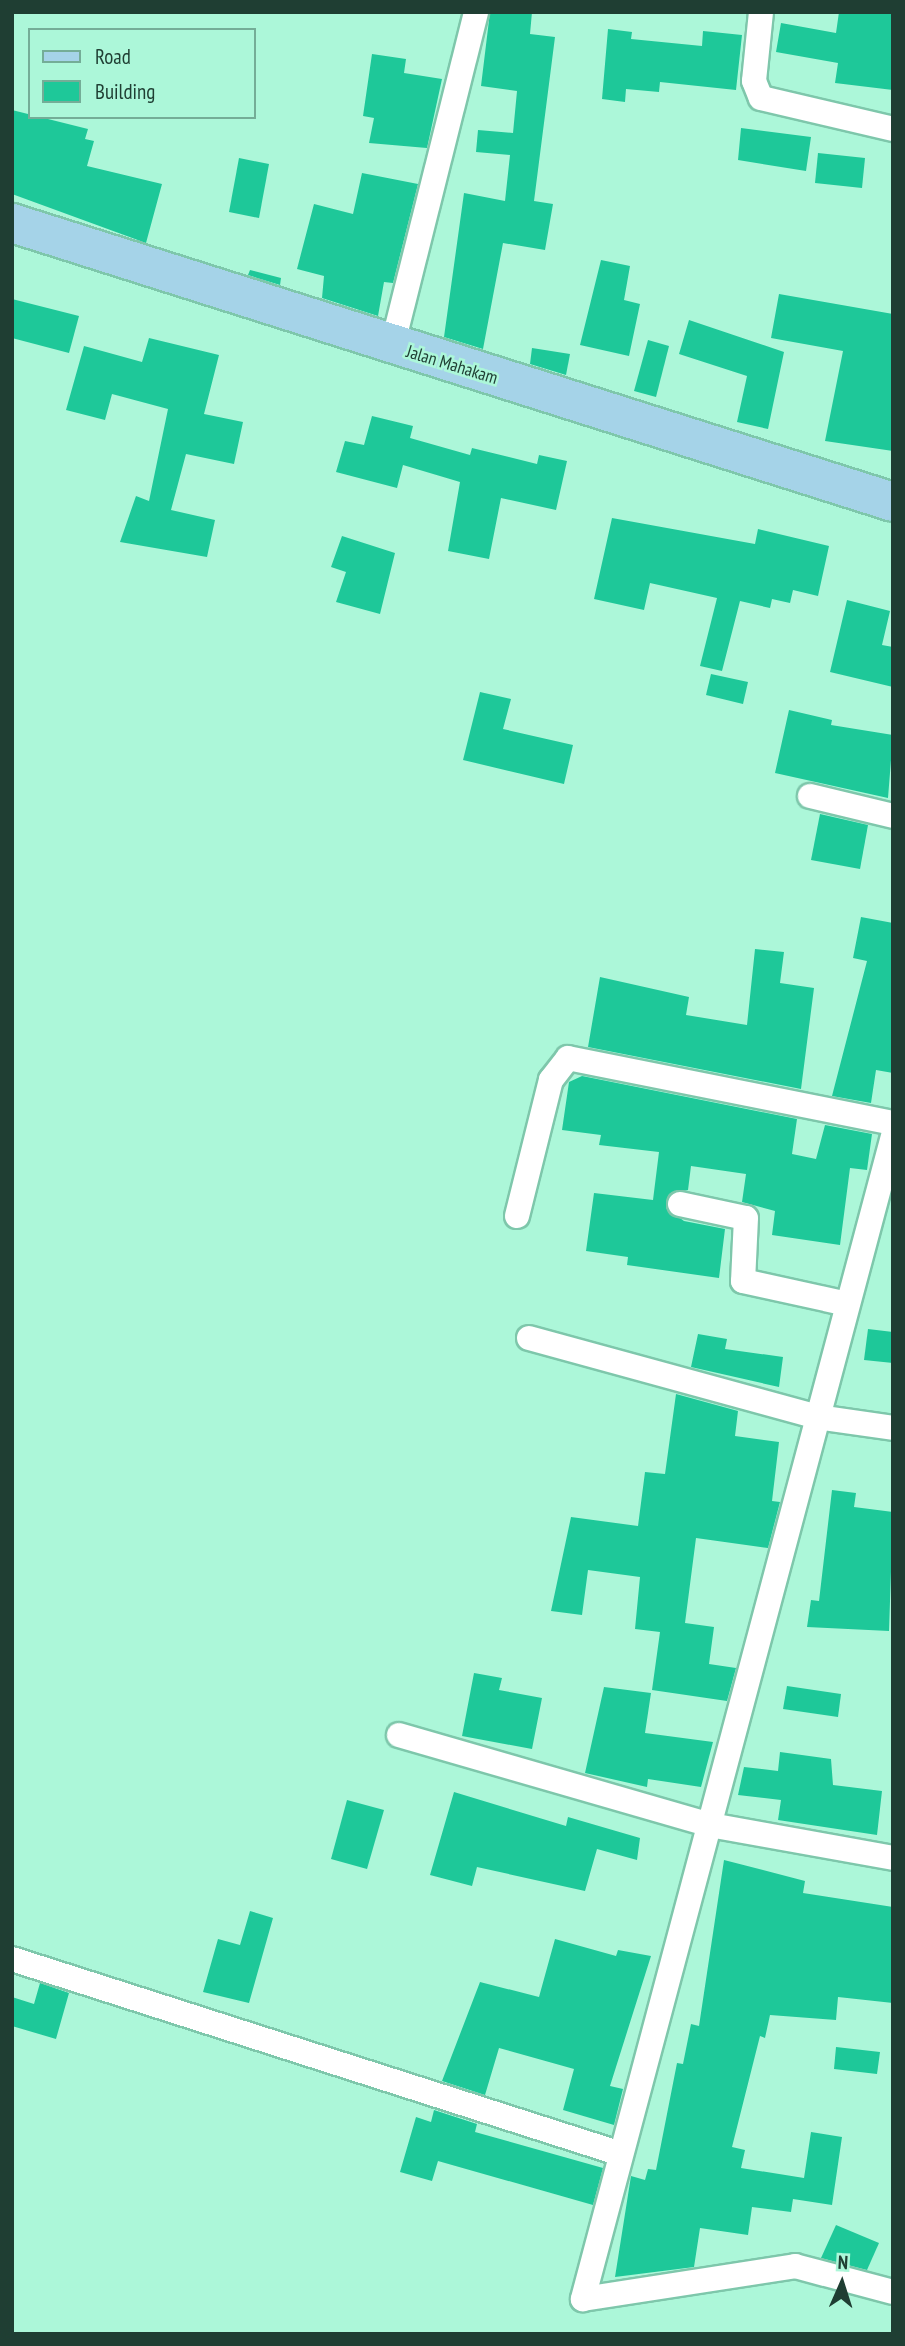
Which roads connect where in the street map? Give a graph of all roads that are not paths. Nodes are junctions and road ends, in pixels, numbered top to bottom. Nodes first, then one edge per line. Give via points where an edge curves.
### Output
1 (477, 12) edge
2 (761, 12) edge
3 (893, 130) edge
4 (12, 223) edge
5 (392, 347) junction
6 (893, 502) edge
7 (810, 796) dead end
8 (893, 816) edge
9 (893, 1123) edge
10 (893, 1136) edge
11 (680, 1204) dead end
12 (517, 1216) dead end
13 (848, 1304) junction
14 (529, 1338) dead end
15 (817, 1418) junction
16 (893, 1428) edge
17 (399, 1735) dead end
18 (710, 1825) junction
19 (893, 1858) edge
20 (12, 1959) edge
21 (621, 2154) junction
22 (893, 2292) edge

1 - 5 street
2 - 3 street via 754,81 761,98
4 - 5 main road, Jalan Mahakam
5 - 6 main road, Jalan Mahakam
7 - 8 street
9 - 12 street via 568,1058 551,1080
10 - 13 street
11 - 13 street via 746,1218 743,1281
13 - 15 street
14 - 15 street
15 - 16 street
15 - 18 street
17 - 18 street
18 - 19 street
18 - 21 street
20 - 21 street
21 - 22 street via 583,2299 795,2266

